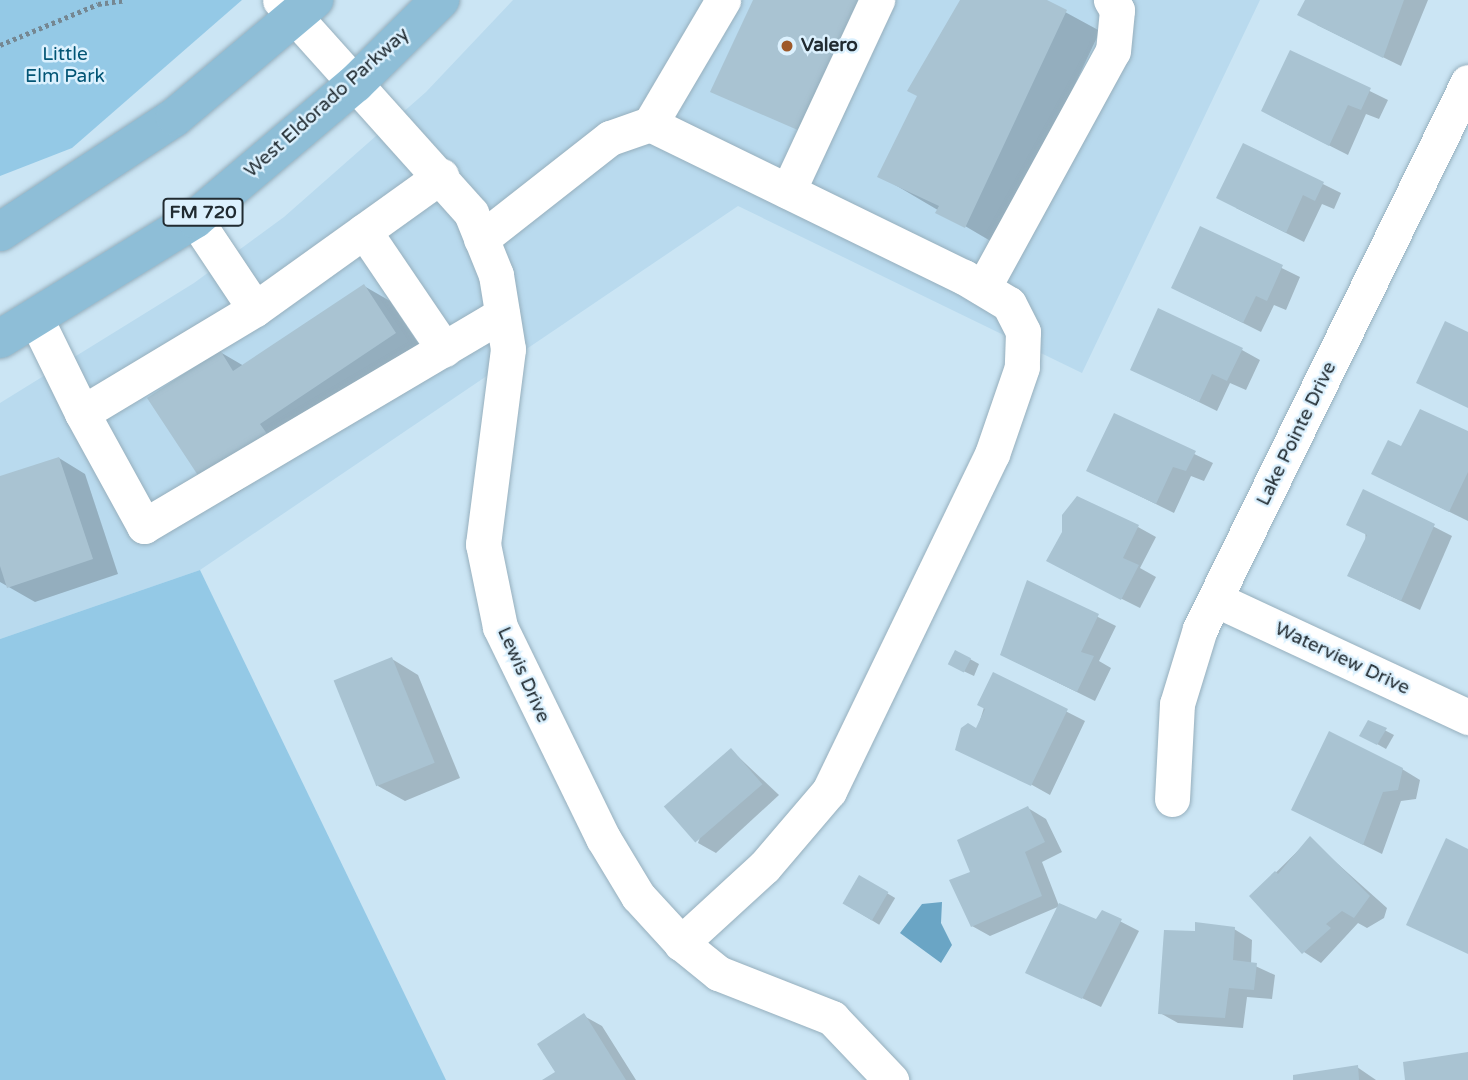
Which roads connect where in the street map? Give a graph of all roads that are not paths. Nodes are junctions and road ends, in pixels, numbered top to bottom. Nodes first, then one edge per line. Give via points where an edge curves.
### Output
1 (440, 0) edge
2 (723, 0) edge
3 (877, 0) edge
4 (1111, 0) edge
5 (296, 7) edge
6 (1468, 82) edge
7 (355, 84) junction
8 (650, 124) junction
9 (441, 176) junction
10 (788, 191) junction
11 (195, 219) junction
12 (364, 231) junction
13 (0, 232) edge
14 (481, 239) junction
15 (983, 288) junction
16 (255, 309) junction
17 (502, 314) junction
18 (36, 319) junction
19 (0, 340) edge
20 (443, 349) junction
21 (82, 414) junction
22 (1217, 600) junction
23 (1468, 717) edge
24 (1172, 799) dead end
25 (681, 943) junction
26 (891, 1080) edge

1 - 7 main road, West Eldorado Parkway / FM 720
2 - 8 street
3 - 10 street
4 - 15 street via 1117,10 1113,51
5 - 7 street, Lewis Drive
5 - 13 main road via 175,117
6 - 22 street, Lake Pointe Drive
7 - 9 street, Lewis Drive
7 - 11 main road, West Eldorado Parkway / FM 720
8 - 10 street
8 - 14 street via 610,138
9 - 12 street
9 - 14 street, Lewis Drive via 471,213
10 - 15 street
11 - 16 street
11 - 18 main road, West Eldorado Parkway / FM 720
12 - 16 street
12 - 20 street
14 - 17 street, Lewis Drive
15 - 25 street via 1009,304 1023,332 1022,367 992,454 829,791 764,867
16 - 21 street
17 - 20 street
17 - 25 street, Lewis Drive via 508,349 483,544 500,627 603,838 638,896
18 - 19 main road, West Eldorado Parkway / FM 720
18 - 21 street
20 - 21 street via 144,526
22 - 23 street, Waterview Drive
22 - 24 street, Lake Pointe Drive via 1177,704
25 - 26 street, Lewis Drive via 718,973 832,1018

